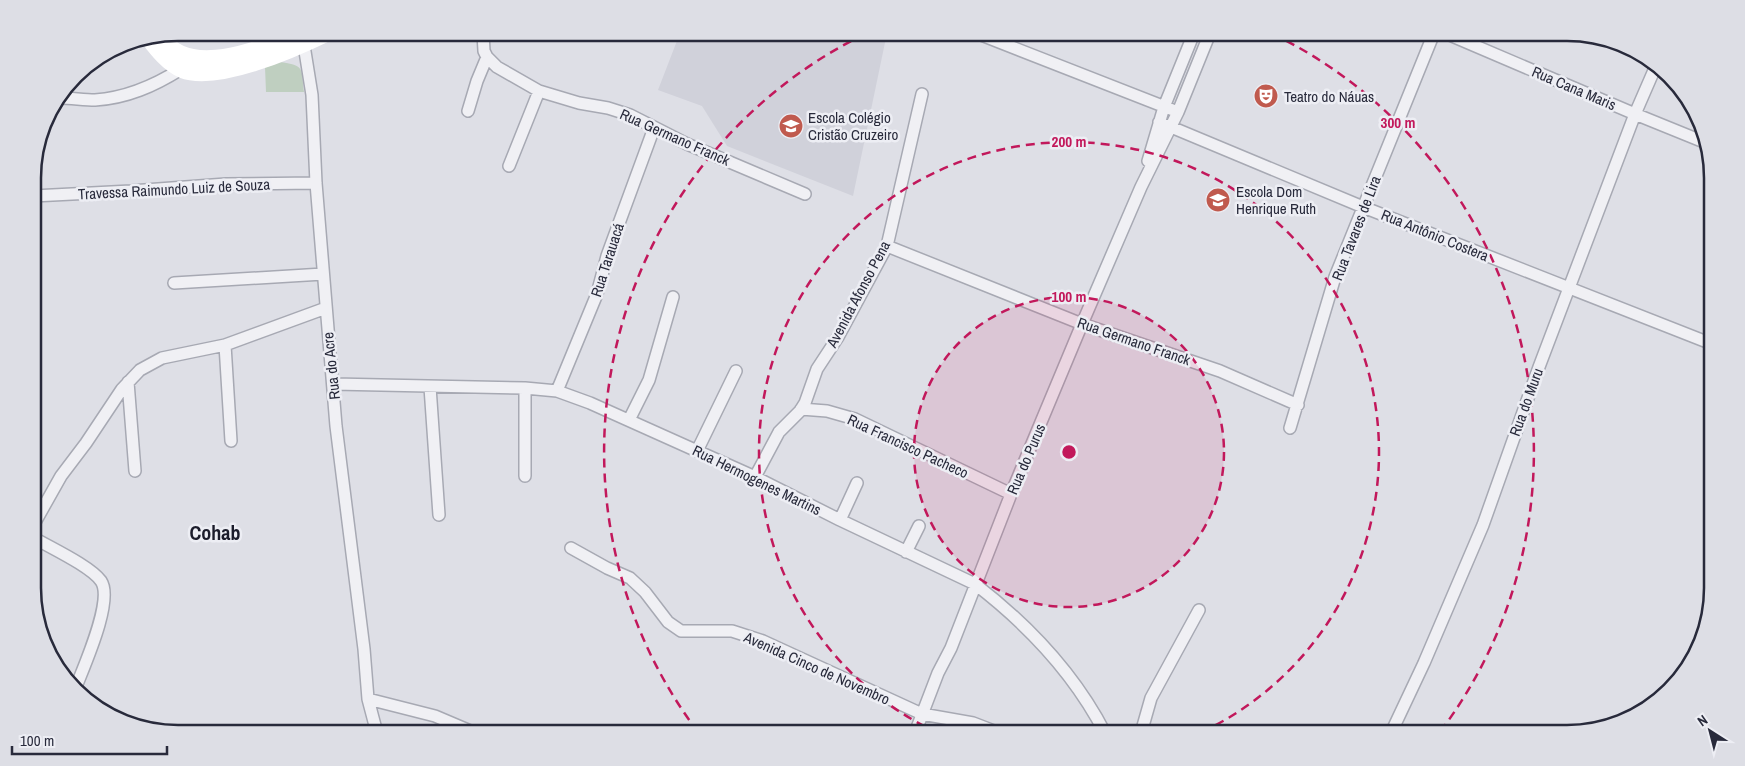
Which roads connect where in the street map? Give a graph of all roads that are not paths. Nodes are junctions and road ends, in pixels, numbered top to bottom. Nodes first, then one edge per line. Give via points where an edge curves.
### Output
1 (1000, 41) edge
2 (1190, 41) edge
3 (1206, 41) edge
4 (1430, 41) edge
5 (1466, 41) edge
6 (166, 42) edge
7 (277, 42) edge
8 (304, 42) edge
9 (484, 42) edge
10 (152, 44) edge
11 (264, 45) edge
12 (488, 57) junction
13 (180, 70) junction
14 (1653, 72) edge
15 (540, 91) junction
16 (922, 94) dead end
17 (67, 98) edge
18 (1164, 107) junction
19 (468, 112) dead end
20 (1178, 112) junction
21 (1635, 114) junction
22 (1159, 122) junction
23 (1171, 126) junction
24 (654, 128) junction
25 (1698, 139) edge
26 (510, 166) dead end
27 (316, 183) junction
28 (1141, 187) junction
29 (805, 194) dead end
30 (42, 196) edge
31 (1363, 207) junction
32 (887, 246) junction
33 (324, 274) junction
34 (174, 283) dead end
35 (1570, 289) junction
36 (674, 297) dead end
37 (326, 308) junction
38 (1082, 324) junction
39 (1704, 341) edge
40 (225, 345) junction
41 (736, 371) dead end
42 (128, 382) junction
43 (334, 384) junction
44 (430, 387) junction
45 (525, 388) junction
46 (557, 391) junction
47 (1298, 405) junction
48 (800, 409) junction
49 (629, 420) junction
50 (1290, 428) dead end
51 (231, 441) dead end
52 (697, 450) junction
53 (135, 471) dead end
54 (525, 476) dead end
55 (756, 477) junction
56 (857, 483) dead end
57 (1011, 494) junction
58 (41, 511) edge
59 (439, 515) dead end
60 (840, 520) junction
61 (919, 526) dead end
62 (41, 542) edge
63 (571, 548) dead end
64 (906, 552) junction
65 (975, 584) junction
66 (1199, 610) dead end
67 (78, 681) edge
68 (368, 699) junction
69 (922, 714) junction
70 (918, 724) edge
71 (977, 724) edge
72 (1100, 724) edge
73 (1143, 724) edge
74 (1395, 724) edge
75 (374, 725) edge
76 (456, 725) edge

1 - 18 street
2 - 18 street, Rua do Purus
3 - 20 street, Rua do Purus
4 - 31 street, Rua Tavares de Lira
5 - 21 street, Rua Cana Maris
6 - 11 main road via 183,55 201,59 219,58
7 - 11 main road
8 - 27 street, Rua do Acre via 312,95
9 - 12 street
10 - 13 main road
11 - 13 main road via 224,72
12 - 15 street, Rua Germano Franck via 497,66
12 - 19 street
13 - 17 street via 158,84 125,96 95,100
14 - 21 street, Rua do Muru
15 - 24 street, Rua Germano Franck via 630,115
15 - 26 street
16 - 32 street, Avenida Afonso Pena
18 - 20 street
18 - 22 street, Rua do Purus
20 - 23 street, Rua do Purus
21 - 25 street, Rua Cana Maris
21 - 35 street, Rua do Muru
22 - 23 street, Rua Antônio Costera
22 - 28 street, Rua do Purus
23 - 28 street, Rua do Purus
23 - 31 street, Rua Antônio Costera
24 - 29 street, Rua Germano Franck
24 - 46 street, Rua Tarauacá via 607,256 597,294
27 - 30 street, Travessa Raimundo Luiz de Souza via 226,184
27 - 33 street, Rua do Acre
28 - 38 street, Rua do Purus
31 - 35 street, Rua Antônio Costera
31 - 47 street, Rua Tavares de Lira via 1335,277
32 - 38 street, Rua Germano Franck
32 - 48 street, Avenida Afonso Pena via 817,369
33 - 34 street
33 - 37 street, Rua do Acre
35 - 39 street, Rua Antônio Costera
35 - 74 street, Rua do Muru via 1483,524
36 - 49 street via 649,380
37 - 40 street
37 - 43 street, Rua do Acre
38 - 47 street, Rua Germano Franck via 1220,371
38 - 57 street, Rua do Purus
40 - 42 street via 162,358 140,370
40 - 51 street
41 - 52 street
42 - 53 street
42 - 58 street via 61,476
43 - 44 street, Rua Hermogenes Martins
43 - 68 street, Rua do Acre via 340,463
44 - 45 street, Rua Hermogenes Martins
44 - 59 street
45 - 46 street, Rua Hermogenes Martins
45 - 54 street
46 - 49 street, Rua Hermogenes Martins
47 - 50 street, Rua Tavares de Lira
48 - 55 street, Avenida Afonso Pena via 779,432
48 - 57 street, Rua Francisco Pacheco via 827,411 855,419
49 - 52 street, Rua Hermogenes Martins
52 - 55 street, Rua Hermogenes Martins
55 - 60 street, Rua Hermogenes Martins
56 - 60 street
57 - 65 street, Rua do Purus
60 - 64 street, Rua Hermogenes Martins
61 - 64 street
62 - 67 street via 92,572 102,582 103,612
63 - 69 street, Avenida Cinco de Novembro via 630,578 668,622 681,631 732,631 763,641
64 - 65 street, Rua Hermogenes Martins
65 - 69 street, Rua do Purus
65 - 72 street, Rua Hermogenes Martins via 1045,649 1090,706
66 - 73 street via 1151,698
68 - 75 street, Rua do Acre
68 - 76 street via 435,716
69 - 70 street, Rua do Purus
69 - 71 street, Avenida Cinco de Novembro

